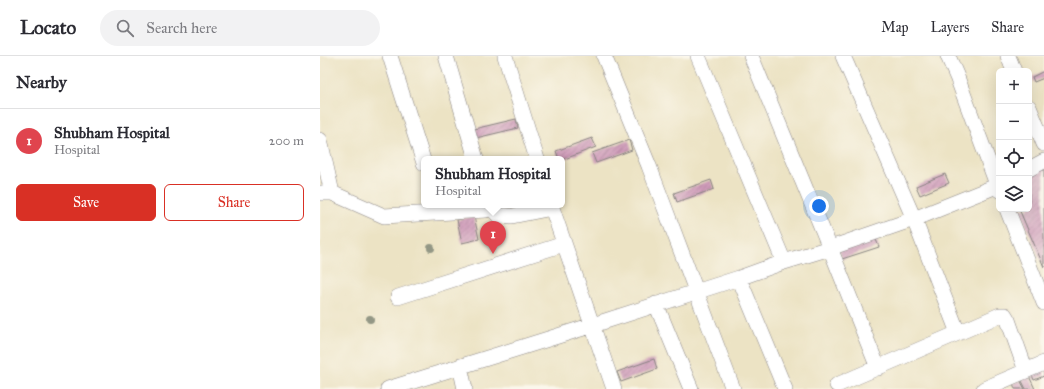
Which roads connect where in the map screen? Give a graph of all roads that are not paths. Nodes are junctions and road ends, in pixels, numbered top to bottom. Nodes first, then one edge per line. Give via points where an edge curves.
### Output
1 (390, 56) edge
2 (446, 56) edge
3 (505, 56) edge
4 (604, 56) edge
5 (698, 56) edge
6 (751, 56) edge
7 (843, 56) edge
8 (948, 56) edge
9 (1008, 56) edge
10 (1013, 68) edge
11 (1032, 114) edge
12 (320, 140) edge
13 (1044, 144) edge
14 (422, 156) edge
15 (475, 156) edge
16 (536, 156) edge
17 (1044, 161) edge
18 (1032, 167) edge
19 (996, 182) edge
20 (996, 188) edge
21 (326, 193) edge
22 (488, 208) edge
23 (492, 208) edge
24 (543, 208) edge
25 (552, 208) edge
26 (439, 209) edge
27 (1008, 212) edge
28 (914, 220) junction
29 (564, 244) junction
30 (830, 248) junction
31 (784, 262) junction
32 (739, 278) junction
33 (696, 291) junction
34 (398, 297) dead end
35 (1044, 303) edge
36 (656, 304) junction
37 (592, 325) junction
38 (958, 333) junction
39 (1044, 363) edge
40 (460, 366) junction
41 (878, 368) junction
42 (1026, 371) junction
43 (837, 385) dead end
44 (388, 389) edge
45 (465, 389) edge
46 (614, 389) edge
47 (691, 389) edge
48 (734, 389) edge
49 (785, 389) edge
50 (984, 389) edge

1 - 14 street
2 - 15 street
3 - 16 street
4 - 33 street
5 - 31 street
6 - 30 street
7 - 28 street
8 - 19 street
9 - 10 street
11 - 13 street
12 - 21 street
17 - 18 street
20 - 28 street
21 - 26 street via 384,216
22 - 26 street
23 - 24 street via 498,215 512,216
25 - 29 street
27 - 35 street
28 - 30 street
28 - 38 street
29 - 34 street
29 - 37 street
30 - 31 street
30 - 41 street
31 - 32 street
32 - 33 street
32 - 49 street
33 - 36 street
33 - 48 street
36 - 37 street
36 - 47 street
37 - 40 street
37 - 46 street
38 - 41 street
38 - 42 street via 994,317 1005,315
39 - 42 street
40 - 44 street
40 - 45 street
41 - 43 street
42 - 50 street

